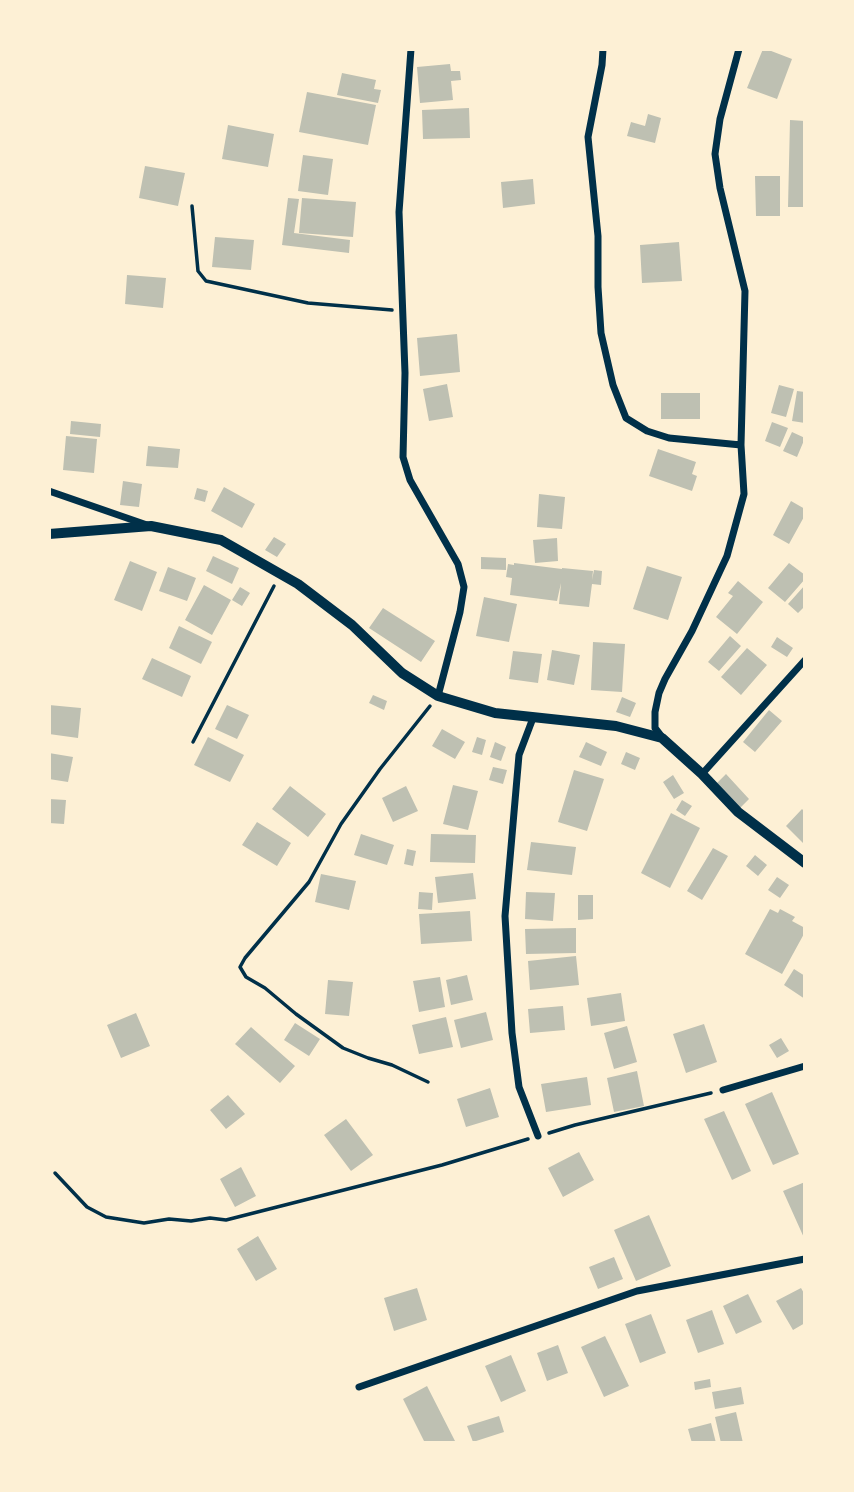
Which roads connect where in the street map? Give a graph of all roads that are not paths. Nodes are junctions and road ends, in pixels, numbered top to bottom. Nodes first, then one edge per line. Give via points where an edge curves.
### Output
1 (411, 49) edge
2 (603, 49) edge
3 (738, 49) edge
4 (741, 445) junction
5 (49, 491) edge
6 (151, 526) junction
7 (49, 534) edge
8 (805, 660) edge
9 (438, 696) junction
10 (534, 719) junction
11 (662, 738) junction
12 (702, 774) junction
13 (805, 863) edge
14 (805, 1066) edge
15 (723, 1090) road end
16 (538, 1136) road end
17 (805, 1259) edge
18 (359, 1387) dead end

1 - 9 street via 399,212 403,457 410,480 458,565 464,587
2 - 4 street via 588,137 601,333 613,385 626,418 647,431 669,438
3 - 4 street via 715,154 745,291
4 - 11 street via 744,494 727,556 659,693 655,729
5 - 6 street
6 - 7 street
6 - 9 street via 221,540 298,584 352,625 402,673
8 - 12 street
9 - 10 street
10 - 11 street via 616,726
10 - 16 street via 519,755 505,916 519,1087
11 - 12 street
12 - 13 street via 738,812
14 - 15 street
17 - 18 street via 638,1291

